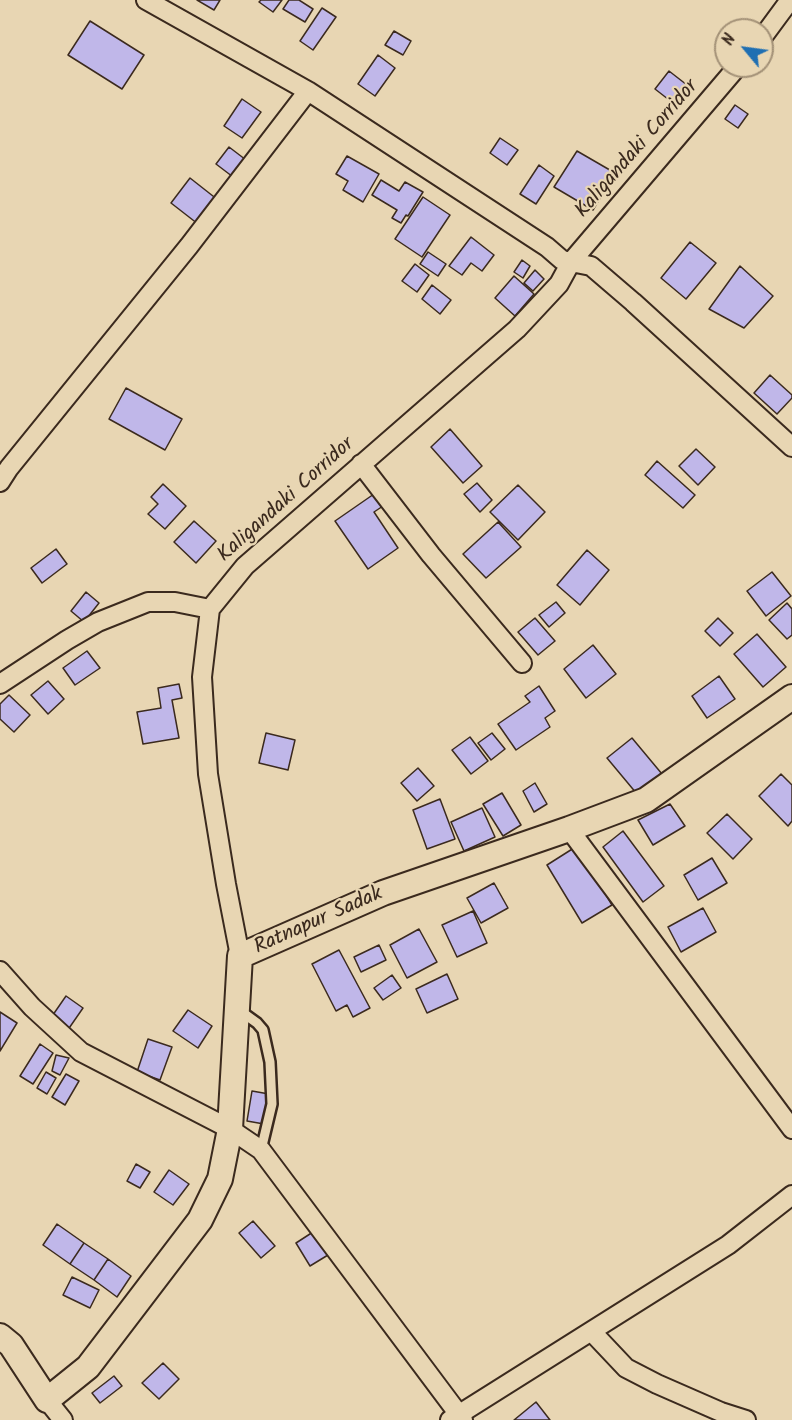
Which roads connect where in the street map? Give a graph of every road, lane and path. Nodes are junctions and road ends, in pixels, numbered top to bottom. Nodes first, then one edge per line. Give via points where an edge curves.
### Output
1 (146, 0) edge
2 (790, 0) edge
3 (774, 22) edge
4 (728, 78) edge
5 (308, 91) junction
6 (571, 262) junction
7 (792, 447) edge
8 (361, 464) junction
9 (0, 482) edge
10 (210, 609) junction
11 (522, 663) dead end
12 (0, 684) edge
13 (792, 697) edge
14 (569, 829) junction
15 (240, 956) junction
16 (0, 971) edge
17 (237, 1009) junction
18 (230, 1129) junction
19 (792, 1129) edge
20 (261, 1150) junction
21 (792, 1195) edge
22 (592, 1332) junction
23 (0, 1336) edge
24 (47, 1400) junction
25 (457, 1418) edge
26 (63, 1420) edge
27 (746, 1420) edge

1 - 5 street
2 - 3 street
4 - 6 street, Kaligandaki Corridor
5 - 6 street via 547,247 562,261
5 - 9 street
6 - 7 street via 591,266
6 - 8 street, Kaligandaki Corridor via 559,284 517,329
8 - 10 street, Kaligandaki Corridor via 245,566
8 - 11 street
10 - 12 street via 175,602 148,602 98,622
10 - 15 street via 202,677 208,774
13 - 14 main road, Ratnapur Sadak via 646,800
14 - 15 main road, Ratnapur Sadak via 383,893
14 - 19 street
15 - 17 main road, Ratnapur Sadak
16 - 18 street via 81,1052
17 - 18 main road, Ratnapur Sadak
17 - 20 lane via 263,1030 270,1062 272,1104
18 - 20 street
18 - 24 main road, Ratnapur Sadak via 220,1179 200,1220 88,1367
20 - 25 street
21 - 22 street via 728,1245
22 - 25 street
22 - 27 street via 626,1368
23 - 24 main road via 11,1345
24 - 26 street

